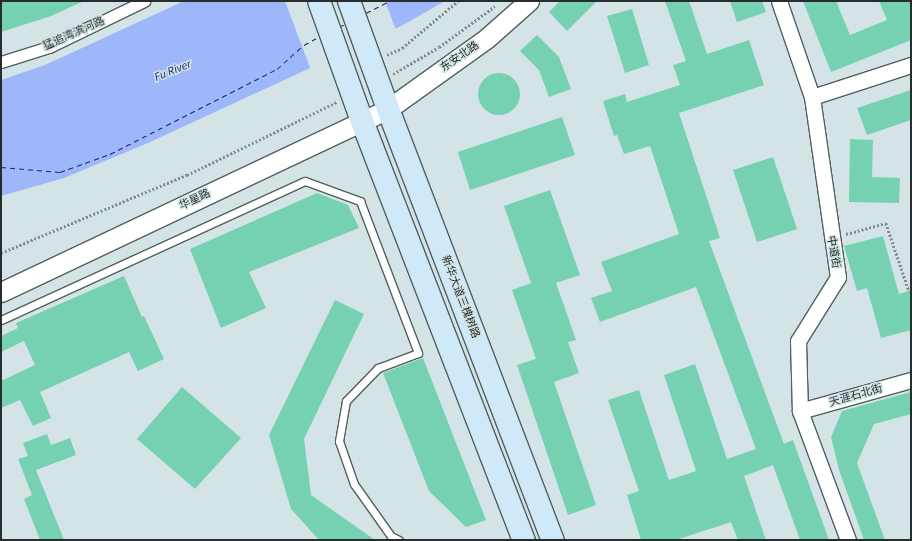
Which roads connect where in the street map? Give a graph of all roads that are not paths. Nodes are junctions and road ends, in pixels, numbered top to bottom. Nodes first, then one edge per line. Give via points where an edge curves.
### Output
1 (144, 1) edge
2 (319, 1) edge
3 (349, 1) edge
4 (529, 1) edge
5 (779, 1) edge
6 (1, 62) edge
7 (911, 65) edge
8 (812, 98) junction
9 (388, 109) junction
10 (362, 121) junction
11 (1, 292) edge
12 (1, 320) edge
13 (911, 380) edge
14 (800, 411) junction
15 (398, 540) edge
16 (524, 540) edge
17 (554, 540) edge
18 (848, 540) edge

1 - 6 street, 猛追湾滨河路 via 48,46
2 - 10 main road
3 - 9 main road, 新华大道三槐树路
4 - 9 street, 东安北路 via 487,38
5 - 8 street, 中道街
7 - 8 street
8 - 14 street, 中道街 via 838,277 798,341
9 - 10 street, 华星路
9 - 17 main road, 新华大道三槐树路
10 - 11 street, 华星路
10 - 16 main road
12 - 15 lane via 305,181 360,201 418,353 378,368 346,400 339,441 354,484 391,536
13 - 14 street, 天涯石北街
14 - 18 street, 中道街

